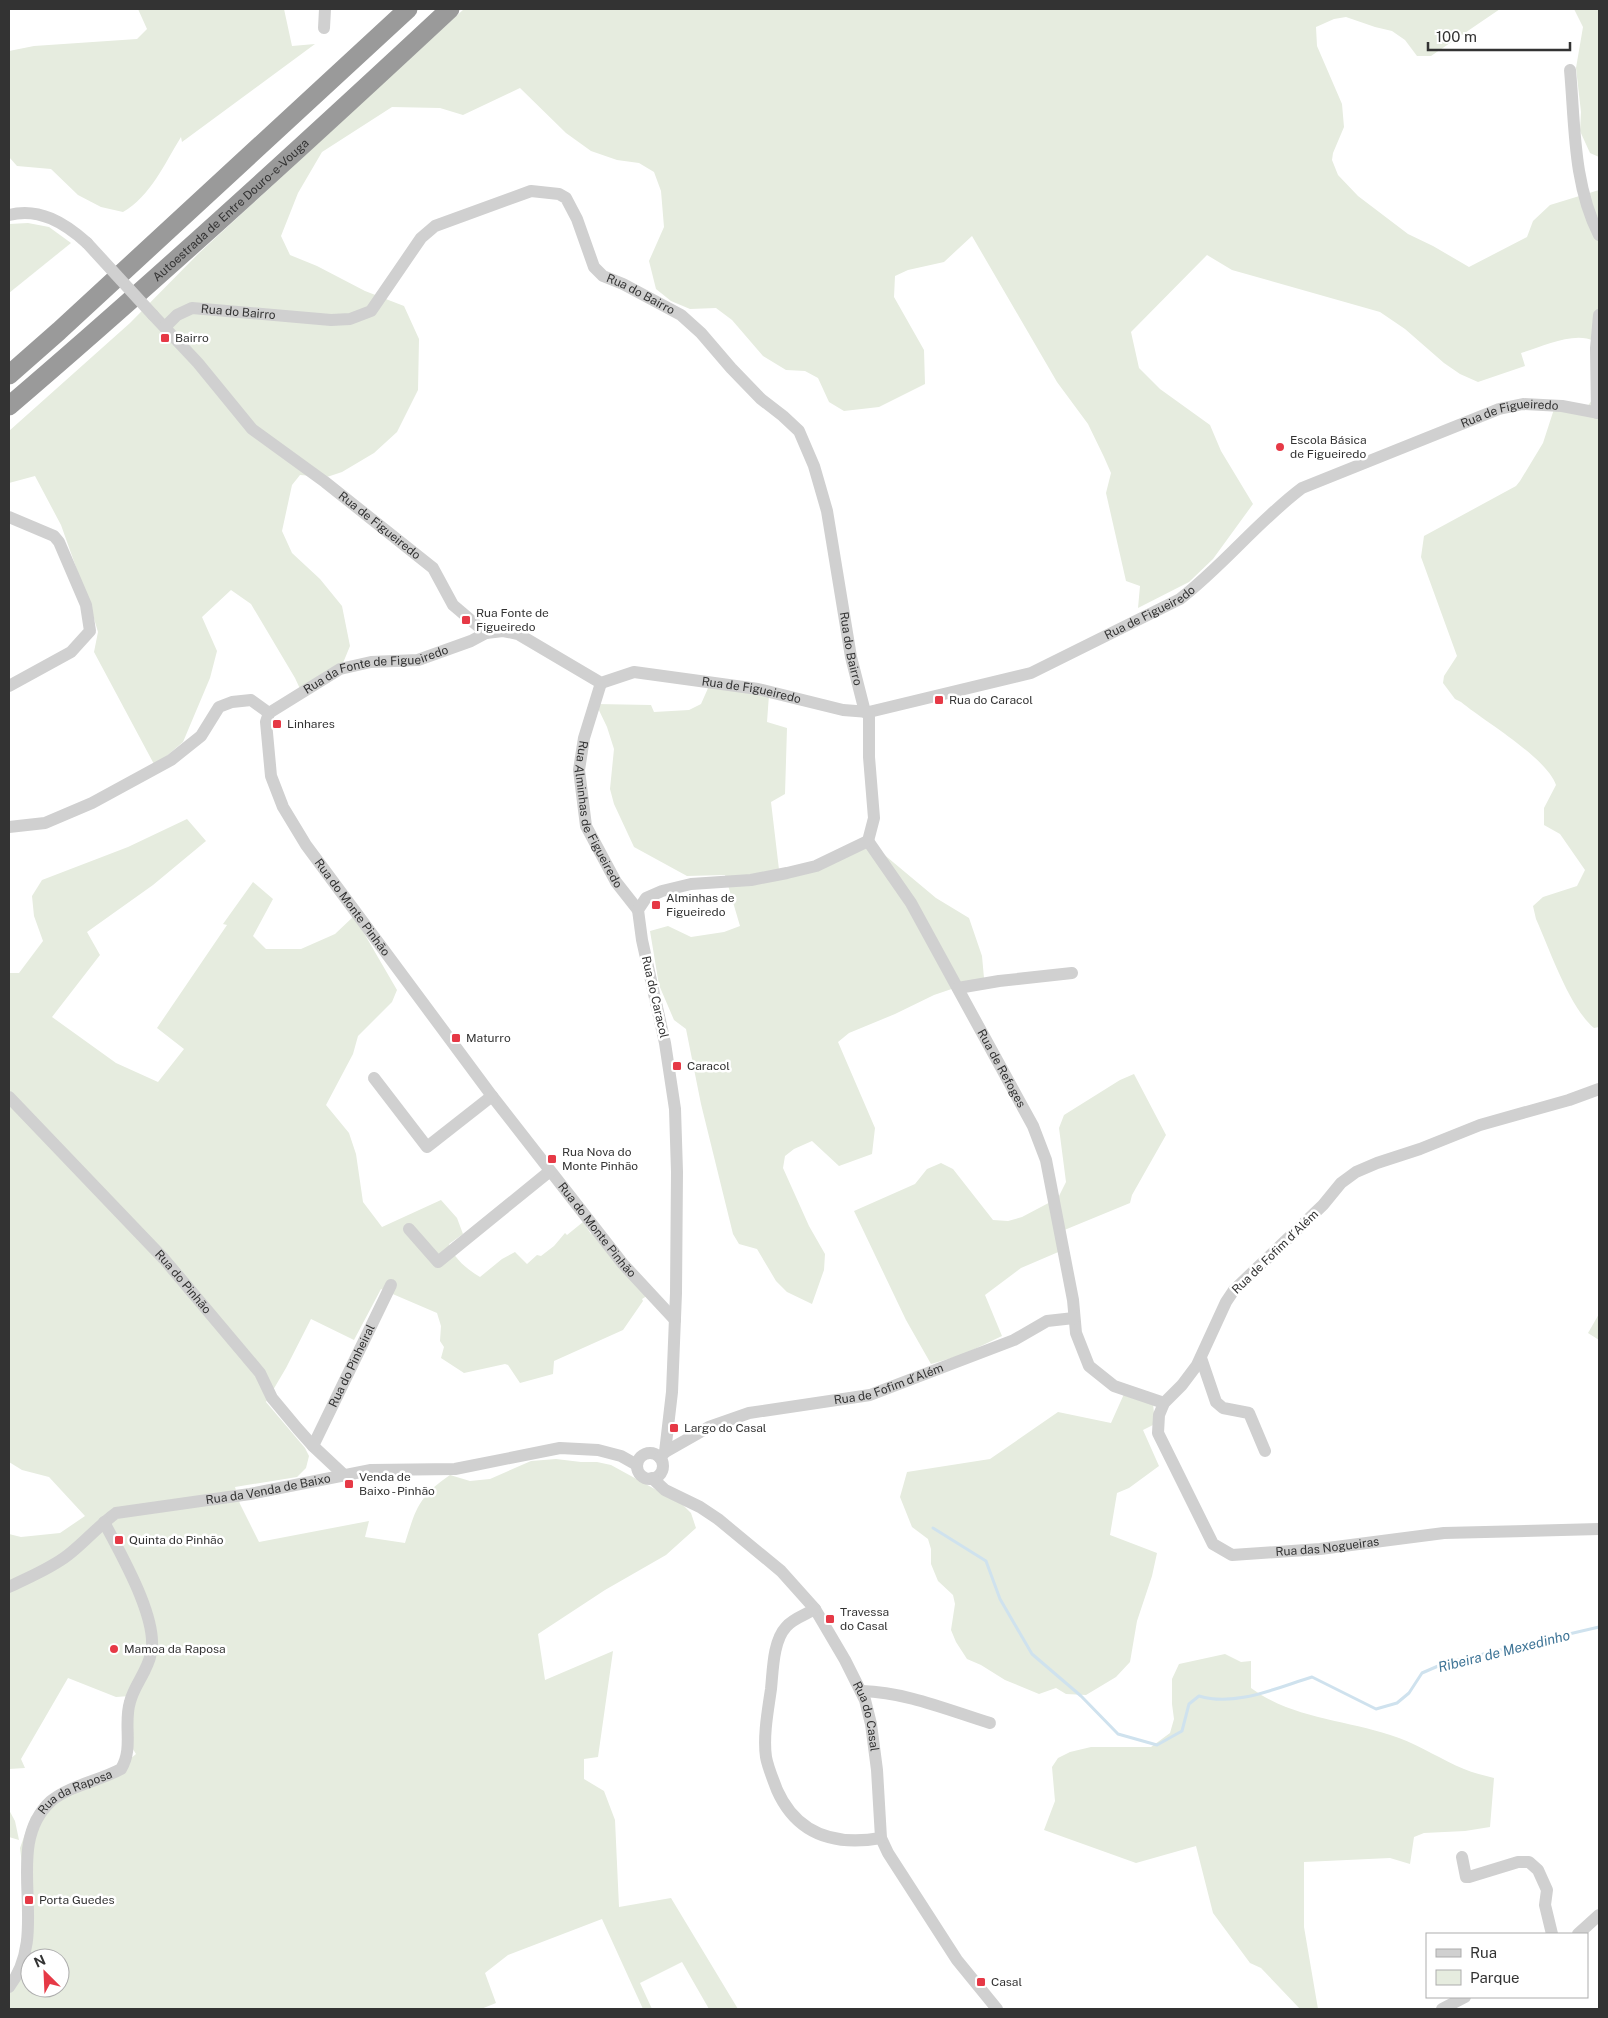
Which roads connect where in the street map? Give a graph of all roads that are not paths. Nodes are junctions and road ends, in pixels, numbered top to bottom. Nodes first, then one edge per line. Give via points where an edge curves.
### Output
1 (325, 9) edge
2 (408, 9) edge
3 (450, 9) edge
4 (324, 28) dead end
5 (1570, 70) dead end
6 (9, 215) edge
7 (1599, 235) edge
8 (1599, 315) edge
9 (165, 327) junction
10 (9, 375) edge
11 (9, 406) edge
12 (1598, 413) edge
13 (9, 518) edge
14 (486, 633) junction
15 (601, 683) junction
16 (9, 686) edge
17 (867, 712) junction
18 (269, 713) junction
19 (9, 827) edge
20 (868, 841) junction
21 (638, 910) junction
22 (1072, 973) dead end
23 (958, 988) junction
24 (374, 1078) dead end
25 (1599, 1089) edge
26 (492, 1096) junction
27 (9, 1097) edge
28 (550, 1171) junction
29 (409, 1229) dead end
30 (391, 1285) dead end
31 (1074, 1318) junction
32 (675, 1320) junction
33 (1201, 1358) junction
34 (1164, 1403) junction
35 (313, 1446) junction
36 (1265, 1451) dead end
37 (662, 1455) junction
38 (637, 1465) junction
39 (346, 1476) junction
40 (652, 1478) junction
41 (104, 1522) junction
42 (1599, 1529) edge
43 (9, 1587) edge
44 (815, 1609) junction
45 (862, 1691) junction
46 (990, 1723) dead end
47 (881, 1838) junction
48 (1462, 1857) dead end
49 (1597, 1920) edge
50 (1552, 1933) edge
51 (1579, 1933) edge
52 (9, 1987) edge
53 (1463, 1998) edge
54 (997, 2009) edge
55 (1442, 2009) edge

1 - 4 street
2 - 10 highway
3 - 11 highway, Autoestrada de Entre Douro-e-Vouga via 172,264
5 - 7 street via 1578,170 1590,218
6 - 9 street, Rua de Figueiredo, bridge via 19,212 46,216 72,229
8 - 12 street via 1596,348
9 - 14 street, Rua de Figueiredo via 252,429 433,568 452,605
9 - 17 street, Rua do Bairro via 177,315 192,308 350,319 371,311 420,238 435,226 531,191 559,194 566,198 594,267 603,276 681,315 761,399 798,431 814,466 827,511 851,657
12 - 17 street, Rua de Figueiredo via 1562,406 1523,404 1499,409 1302,488 1180,599 1031,673
13 - 16 street via 54,536 59,542 86,605 90,631 71,652
14 - 15 street via 503,631 518,634
14 - 18 street, Rua da Fonte de Figueiredo via 471,642 418,660 371,662 340,669
15 - 17 street, Rua de Figueiredo via 634,672 758,689 843,710
15 - 21 street, Rua Alminhas de Figueiredo via 584,738 579,770 586,826 616,882
17 - 20 street via 874,818
18 - 19 street via 251,700 219,707 201,736 171,760 92,803 45,823
18 - 26 street, Rua do Monte Pinhão via 266,722 271,776 283,807 306,845
20 - 21 street via 816,866 751,880 691,884 662,891 646,898
20 - 23 street, Rua de Refoges via 911,903
21 - 32 street, Rua do Caracol via 666,1043 675,1109
22 - 23 street
23 - 31 street, Rua de Refoges via 1033,1126 1046,1160
24 - 26 street via 427,1147
25 - 33 street, Rua de Fofim d´Além via 1480,1125 1356,1172 1341,1183 1323,1205 1234,1290
26 - 28 street, Rua do Monte Pinhão
27 - 35 street, Rua do Pinhão via 164,1259 260,1373 272,1398
28 - 29 street via 438,1262
28 - 32 street, Rua do Monte Pinhão via 623,1264
30 - 35 street, Rua do Pinheiral
31 - 34 street via 1089,1366 1114,1386
31 - 37 street, Rua de Fofim d´Além via 1047,1321 1014,1340 870,1395 749,1413 708,1427
32 - 37 street, Rua do Caracol via 672,1392
33 - 34 street, Rua de Fofim d´Além
33 - 36 street via 1216,1402 1223,1408 1249,1413
34 - 42 street, Rua das Nogueiras via 1159,1415 1158,1433 1213,1544 1232,1555 1320,1549 1444,1533
35 - 39 street, Rua do Pinhão
37 - 38 street via 647,1453 639,1458
37 - 40 street via 661,1471
38 - 39 street, Rua da Venda de Baixo via 621,1456 598,1450 560,1448 454,1468 371,1470
38 - 40 street via 641,1475
39 - 41 street, Rua da Venda de Baixo via 250,1494 116,1513
40 - 44 street, Rua do Casal via 665,1490 700,1506 718,1519 781,1571
41 - 43 street, Rua da Venda de Baixo via 53,1566
41 - 52 street, Rua da Raposa via 146,1611 152,1632 152,1652 129,1703 128,1748 121,1769 52,1800 31,1825 22,1851 27,1930 25,1948
44 - 45 street, Rua do Casal
44 - 47 street via 786,1626 775,1648 766,1756 772,1777 790,1812 802,1825 835,1839 862,1841
45 - 46 street via 900,1696
45 - 47 street, Rua do Casal via 871,1724 877,1770
47 - 54 street, Rua do Casal via 957,1960
48 - 50 street via 1466,1877 1518,1862 1529,1862 1538,1870 1547,1890 1545,1905
49 - 51 street
53 - 55 street

